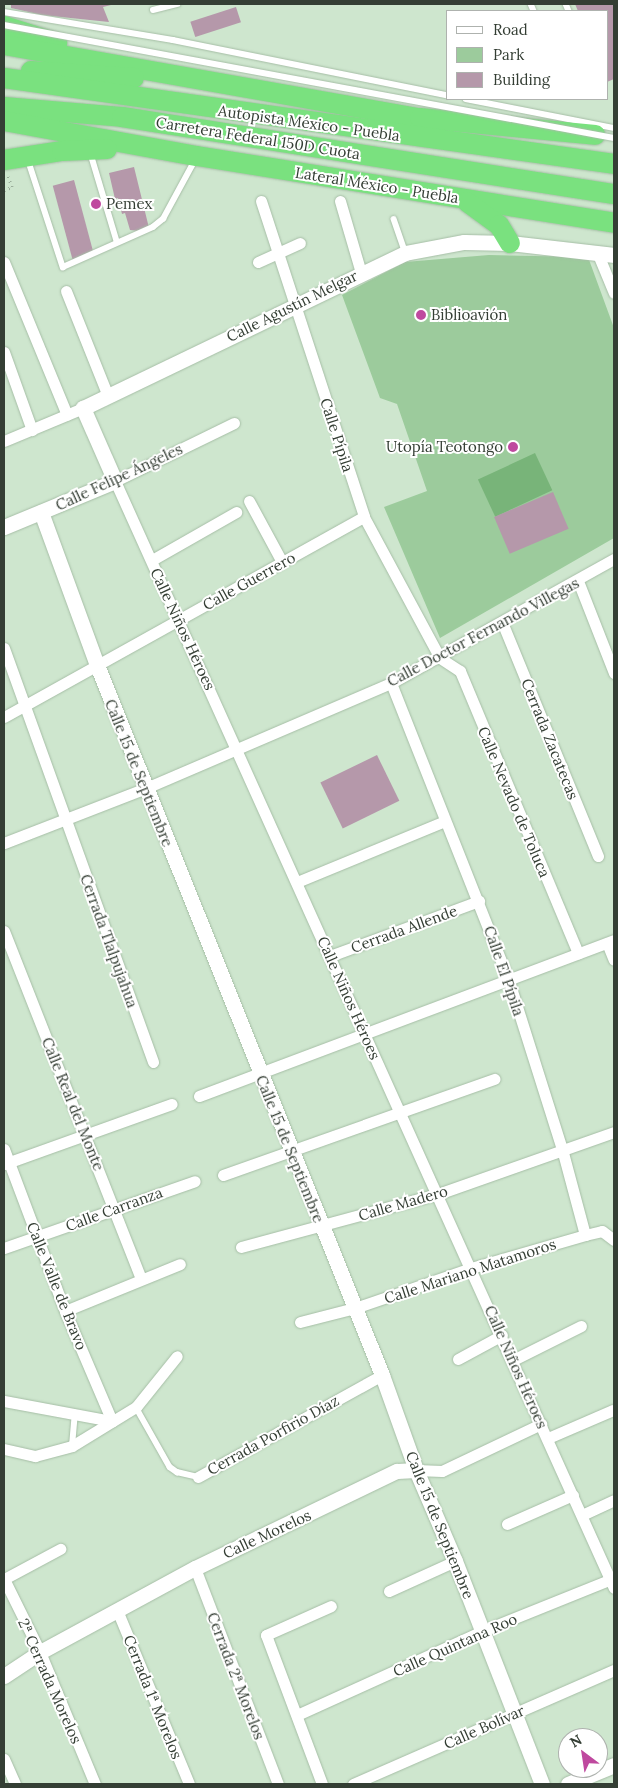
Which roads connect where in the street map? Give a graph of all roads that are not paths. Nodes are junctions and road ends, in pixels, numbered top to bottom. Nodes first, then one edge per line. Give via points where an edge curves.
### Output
1 (177, 4) edge
2 (153, 10) dead end
3 (4, 12) edge
4 (4, 25) edge
5 (4, 45) edge
6 (126, 66) junction
7 (4, 69) edge
8 (4, 78) edge
9 (183, 78) junction
10 (446, 95) edge
11 (471, 100) edge
12 (4, 106) edge
13 (4, 121) edge
14 (614, 128) edge
15 (614, 138) edge
16 (139, 146) junction
17 (90, 151) junction
18 (27, 155) junction
19 (197, 156) junction
20 (4, 160) edge
21 (614, 164) edge
22 (614, 194) edge
23 (464, 199) junction
24 (261, 201) dead end
25 (340, 201) dead end
26 (394, 218) dead end
27 (614, 223) edge
28 (116, 241) junction
29 (300, 242) dead end
30 (510, 243) junction
31 (279, 251) junction
32 (597, 252) junction
33 (405, 253) junction
34 (614, 254) edge
35 (4, 262) edge
36 (258, 262) dead end
37 (361, 273) junction
38 (66, 291) dead end
39 (614, 293) edge
40 (294, 305) junction
41 (4, 352) edge
42 (108, 396) junction
43 (83, 408) junction
44 (67, 415) junction
45 (234, 423) dead end
46 (32, 430) junction
47 (4, 441) edge
48 (115, 481) junction
49 (249, 501) dead end
50 (41, 512) junction
51 (236, 512) dead end
52 (364, 517) junction
53 (4, 527) edge
54 (614, 559) edge
55 (152, 560) junction
56 (282, 562) junction
57 (578, 581) junction
58 (179, 620) junction
59 (502, 622) junction
60 (4, 648) edge
61 (440, 658) junction
62 (97, 665) junction
63 (614, 673) edge
64 (391, 683) junction
65 (25, 706) junction
66 (4, 717) edge
67 (238, 747) junction
68 (146, 788) junction
69 (64, 820) junction
70 (445, 821) junction
71 (4, 843) edge
72 (598, 856) dead end
73 (297, 882) junction
74 (479, 901) junction
75 (4, 931) edge
76 (611, 942) edge
77 (578, 953) junction
78 (330, 956) junction
79 (614, 960) edge
80 (508, 978) junction
81 (365, 1032) junction
82 (154, 1062) dead end
83 (258, 1072) junction
84 (494, 1078) dead end
85 (199, 1096) dead end
86 (172, 1104) dead end
87 (400, 1110) junction
88 (614, 1132) edge
89 (85, 1134) junction
90 (562, 1149) junction
91 (4, 1150) edge
92 (290, 1151) junction
93 (6, 1163) edge
94 (223, 1175) dead end
95 (195, 1181) dead end
96 (438, 1194) junction
97 (115, 1208) junction
98 (322, 1226) junction
99 (585, 1235) junction
100 (37, 1237) junction
101 (614, 1240) edge
102 (241, 1247) dead end
103 (4, 1248) edge
104 (180, 1264) dead end
105 (471, 1268) junction
106 (141, 1278) junction
107 (355, 1308) junction
108 (65, 1311) junction
109 (300, 1322) dead end
110 (581, 1326) dead end
111 (502, 1335) junction
112 (177, 1356) dead end
113 (458, 1359) dead end
114 (513, 1360) junction
115 (382, 1375) junction
116 (4, 1401) edge
117 (136, 1407) junction
118 (613, 1410) dead end
119 (75, 1413) junction
120 (112, 1421) junction
121 (541, 1424) junction
122 (548, 1438) junction
123 (72, 1446) junction
124 (4, 1449) edge
125 (416, 1470) junction
126 (198, 1477) joint
127 (573, 1495) junction
128 (614, 1500) edge
129 (582, 1515) junction
130 (507, 1524) dead end
131 (60, 1549) dead end
132 (455, 1561) junction
133 (194, 1568) junction
134 (4, 1579) edge
135 (613, 1582) edge
136 (389, 1590) dead end
137 (331, 1606) dead end
138 (117, 1610) junction
139 (482, 1631) junction
140 (40, 1652) junction
141 (614, 1670) edge
142 (4, 1676) edge
143 (514, 1714) junction
144 (297, 1715) junction
145 (4, 1759) edge
146 (614, 1765) edge
147 (15, 1784) edge
148 (95, 1784) edge
149 (189, 1784) edge
150 (278, 1784) edge
151 (322, 1784) edge
152 (353, 1784) edge
153 (542, 1784) edge
154 (568, 1784) edge

1 - 2 lane
3 - 10 lane via 173,40
4 - 6 highway
4 - 15 lane, bridge
5 - 6 highway
6 - 9 highway
7 - 9 highway via 120,78
8 - 21 highway, Autopista México - Puebla
9 - 15 highway via 420,118
11 - 14 lane
12 - 22 highway, Carretera Federal 150D Cuota via 81,111
13 - 16 highway
16 - 17 highway
16 - 19 highway, Lateral México - Puebla
17 - 18 highway
17 - 28 lane
18 - 20 highway
18 - 28 lane via 63,267
19 - 23 highway, Lateral México - Puebla
19 - 28 lane via 162,219 153,227
23 - 27 highway, Lateral México - Puebla
23 - 30 highway via 499,225
24 - 31 street, Calle Pípila
25 - 37 street
26 - 33 lane
29 - 31 street
30 - 32 street, Calle Agustín Melgar
30 - 33 street, Calle Agustín Melgar via 464,242
31 - 36 street
31 - 40 street, Calle Pípila
32 - 34 street, Calle Agustín Melgar
32 - 39 street
33 - 37 street, Calle Agustín Melgar
35 - 44 street
37 - 40 street, Calle Agustín Melgar
38 - 42 street
40 - 42 street, Calle Agustín Melgar
40 - 52 street, Calle Pípila
41 - 46 street
42 - 43 street, Calle Agustín Melgar
43 - 44 street, Calle Agustín Melgar
43 - 48 street, Calle Niños Héroes
44 - 46 street, Calle Agustín Melgar
45 - 48 street, Calle Felipe Ángeles
46 - 47 street, Calle Agustín Melgar
48 - 50 street, Calle Felipe Ángeles
48 - 55 street, Calle Niños Héroes
49 - 56 street
50 - 53 street, Calle Felipe Ángeles
50 - 62 street, Calle 15 de Septiembre
51 - 55 street
52 - 56 street, Calle Guerrero
52 - 61 street, Calle Pípila
54 - 57 street, Calle Doctor Fernando Villegas
55 - 58 street, Calle Niños Héroes
56 - 58 street, Calle Guerrero
57 - 59 street, Calle Doctor Fernando Villegas
57 - 63 street
58 - 62 street, Calle Guerrero
58 - 67 street, Calle Niños Héroes
59 - 61 street, Calle Doctor Fernando Villegas
59 - 72 street, Cerrada Zacatecas
60 - 65 street
61 - 64 street, Calle Doctor Fernando Villegas
61 - 77 street, Calle Nevado de Toluca via 460,671
62 - 65 street, Calle Guerrero
62 - 68 street, Calle 15 de Septiembre
64 - 67 street, Calle Doctor Fernando Villegas
64 - 70 street, Calle El Pípila
65 - 66 street, Calle Guerrero
65 - 69 street, Cerrada Tlalpujahua
67 - 68 street, Calle Doctor Fernando Villegas
67 - 73 street, Calle Niños Héroes
68 - 69 street, Calle Doctor Fernando Villegas
68 - 83 street, Calle 15 de Septiembre
69 - 71 street, Calle Doctor Fernando Villegas
69 - 82 street, Cerrada Tlalpujahua
70 - 73 street
70 - 74 street, Calle El Pípila
73 - 78 street, Calle Niños Héroes
74 - 78 street, Cerrada Allende
74 - 80 street, Calle El Pípila
75 - 89 street, Calle Real del Monte
76 - 77 street
76 - 79 street
77 - 80 street
78 - 81 street, Calle Niños Héroes
80 - 81 street
80 - 90 street, Calle El Pípila
81 - 83 street
81 - 87 street, Calle Niños Héroes
83 - 85 street
83 - 92 street, Calle 15 de Septiembre
84 - 87 street
86 - 89 street
87 - 92 street
87 - 96 street, Calle Niños Héroes
88 - 90 street, Calle Madero
89 - 93 street
89 - 97 street, Calle Real del Monte
90 - 96 street, Calle Madero
90 - 99 street, Calle El Pípila
91 - 93 street, Calle Valle de Bravo
92 - 94 street
92 - 98 street, Calle 15 de Septiembre
93 - 100 street, Calle Valle de Bravo
95 - 97 street, Calle Carranza
96 - 98 street, Calle Madero
96 - 105 street, Calle Niños Héroes
97 - 100 street, Calle Carranza
97 - 106 street, Calle Real del Monte
98 - 102 street, Calle Madero
98 - 107 street, Calle 15 de Septiembre
99 - 101 street via 602,1231
99 - 105 street, Calle Mariano Matamoros
100 - 103 street, Calle Carranza
100 - 108 street, Calle Valle de Bravo
104 - 106 street
105 - 107 street, Calle Mariano Matamoros
105 - 111 street, Calle Niños Héroes
106 - 108 street
107 - 109 street, Calle Mariano Matamoros
107 - 115 street, Calle 15 de Septiembre
108 - 120 street, Calle Valle de Bravo
110 - 114 street
111 - 113 street
111 - 114 street, Calle Niños Héroes
112 - 117 street
114 - 121 street, Calle Niños Héroes
115 - 125 street, Calle 15 de Septiembre
115 - 126 street, Cerrada Porfirio Díaz
116 - 119 street
117 - 120 street
117 - 126 lane, Cerrada Porfirio Díaz via 170,1467
118 - 122 street
119 - 120 street
119 - 123 lane
120 - 123 street
121 - 122 street, Calle Niños Héroes
121 - 125 street, Calle Morelos via 442,1471
122 - 127 street, Calle Niños Héroes
123 - 124 street via 35,1456
125 - 132 street, Calle 15 de Septiembre
125 - 133 street, Calle Morelos via 398,1471
127 - 129 street, Calle Niños Héroes
127 - 130 street
128 - 129 street
129 - 135 street, Calle Niños Héroes
131 - 134 street
132 - 136 street
132 - 139 street, Calle 15 de Septiembre
133 - 138 street, Calle Morelos
133 - 150 street, Cerrada 2ª Morelos
134 - 140 street, 2ª Cerrada Morelos
135 - 139 street, Calle Quintana Roo
137 - 144 street via 266,1635
138 - 140 street, Calle Morelos
138 - 149 street, Cerrada 1ª Morelos
139 - 143 street, Calle 15 de Septiembre
139 - 144 street, Calle Quintana Roo
140 - 142 street, Calle Morelos
140 - 148 street, 2ª Cerrada Morelos
141 - 143 street, Calle Bolívar
143 - 152 street, Calle Bolívar
143 - 153 street, Calle 15 de Septiembre
144 - 151 street
145 - 147 street
146 - 154 street

